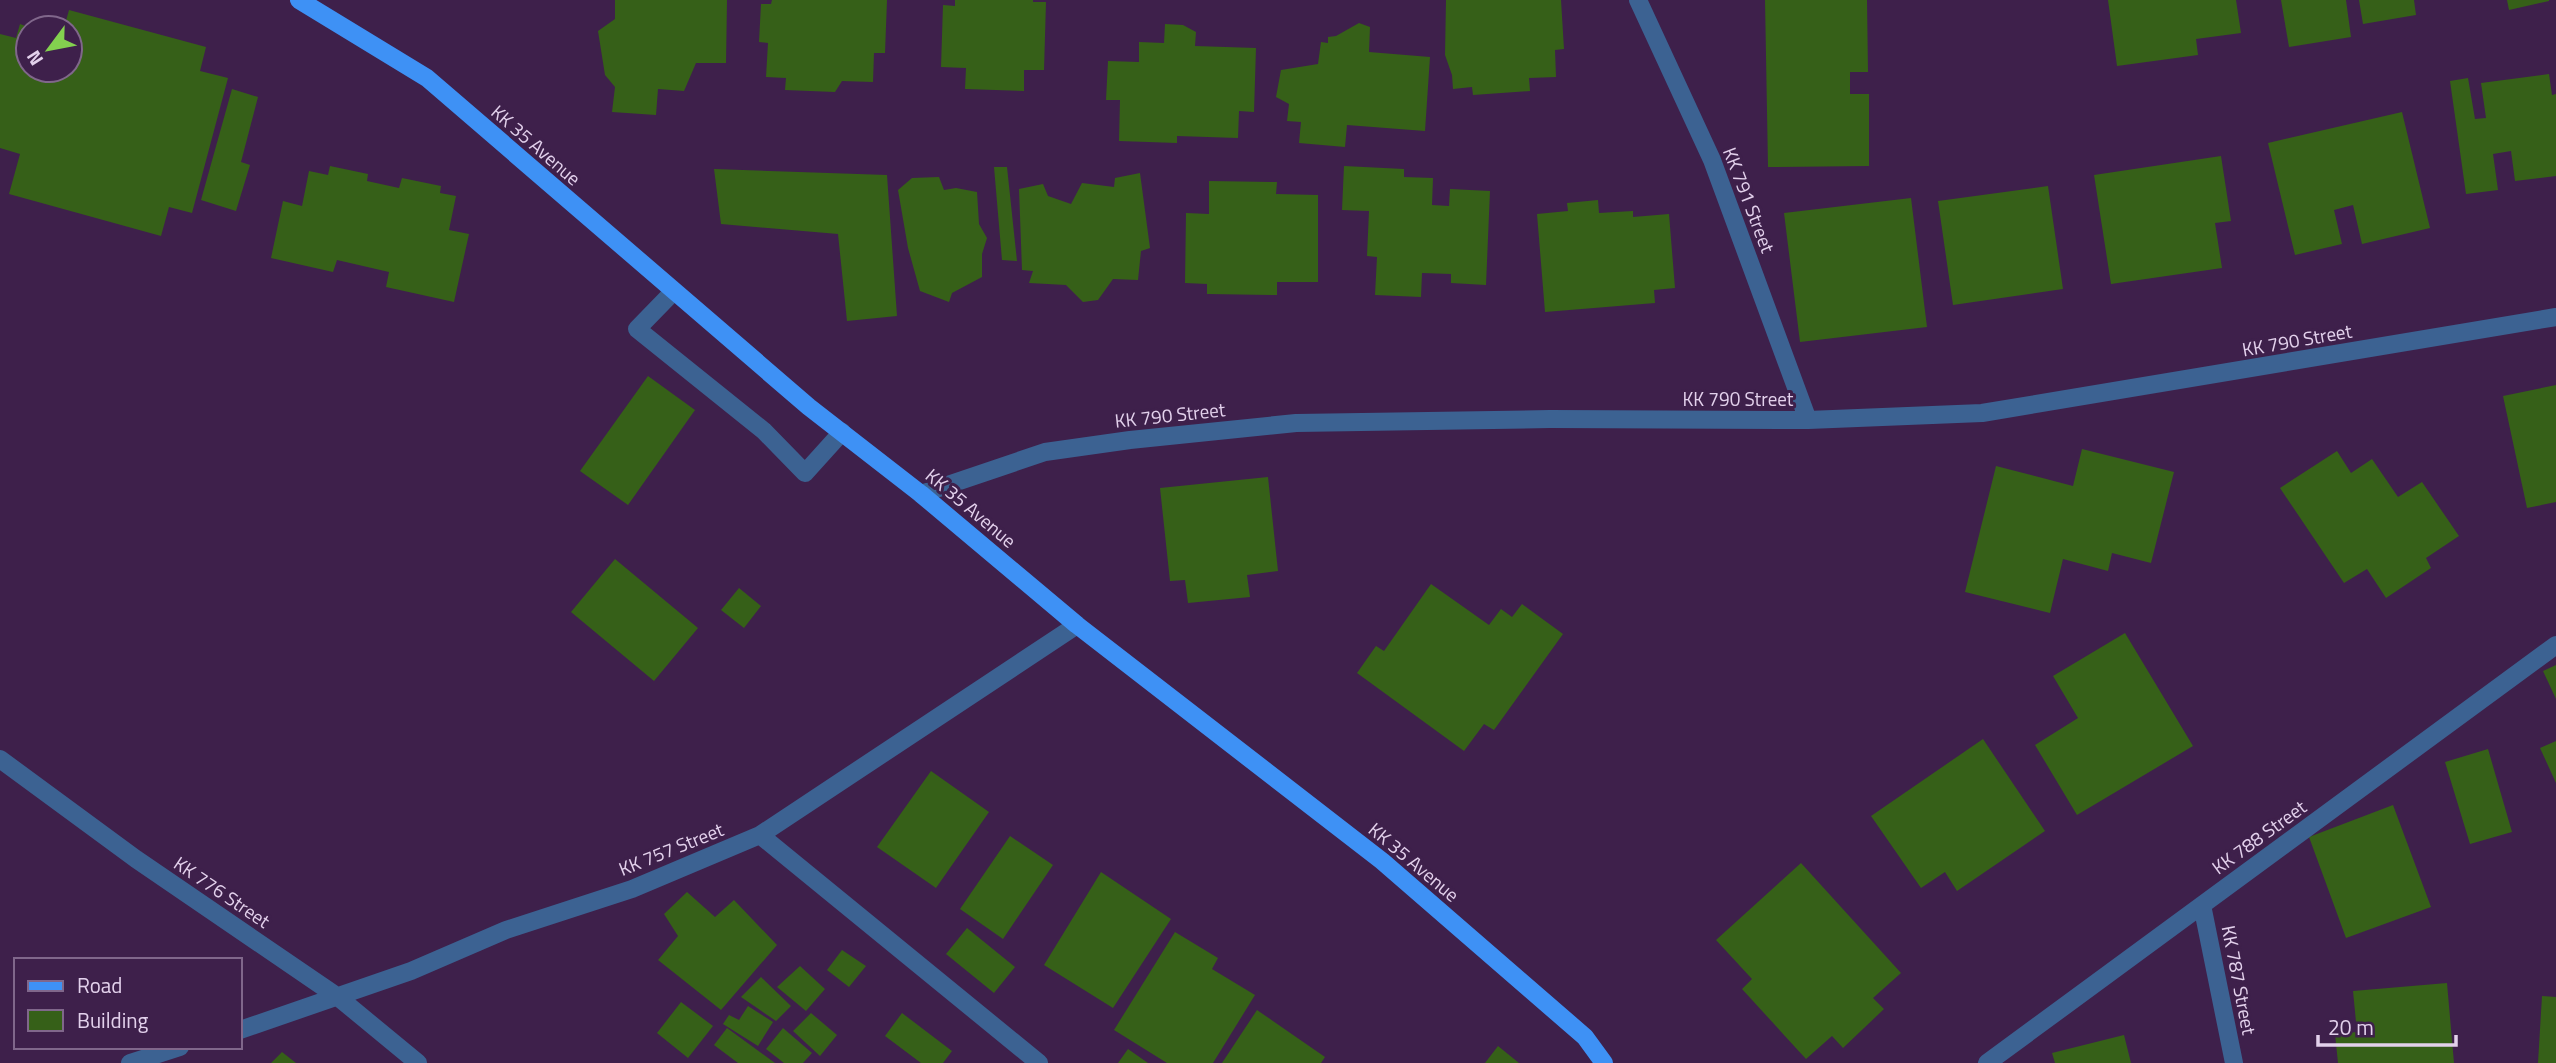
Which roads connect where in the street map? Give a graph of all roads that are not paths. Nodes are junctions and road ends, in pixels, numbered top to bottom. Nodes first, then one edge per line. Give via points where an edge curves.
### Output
1 (299, 0) edge
2 (1638, 0) edge
3 (673, 292) junction
4 (2556, 317) edge
5 (1808, 420) junction
6 (842, 432) junction
7 (921, 494) junction
8 (1077, 625) junction
9 (2556, 645) edge
10 (0, 759) edge
11 (760, 835) junction
12 (2202, 905) junction
13 (338, 997) junction
14 (242, 1029) edge
15 (174, 1049) edge
16 (130, 1063) edge
17 (418, 1063) edge
18 (1039, 1063) edge
19 (1604, 1063) edge
20 (1987, 1063) edge
21 (2234, 1063) edge

1 - 3 main road, KK 35 Avenue via 427,78
2 - 5 street, KK 791 Street via 1712,160
3 - 6 main road, KK 35 Avenue
3 - 6 street via 637,330 764,431 805,473
4 - 5 street, KK 790 Street via 1982,413
5 - 7 street, KK 790 Street via 1296,423 1045,452
6 - 7 main road, KK 35 Avenue
7 - 8 main road, KK 35 Avenue
8 - 11 street, KK 757 Street
8 - 19 main road, KK 35 Avenue via 1382,861 1585,1037
9 - 12 street, KK 788 Street
10 - 13 street, KK 776 Street
11 - 13 street, KK 757 Street via 632,889 506,930
11 - 18 street
12 - 20 street, KK 788 Street
12 - 21 street, KK 787 Street
13 - 14 street, KK 757 Street
13 - 17 street, KK 776 Street
15 - 16 street

